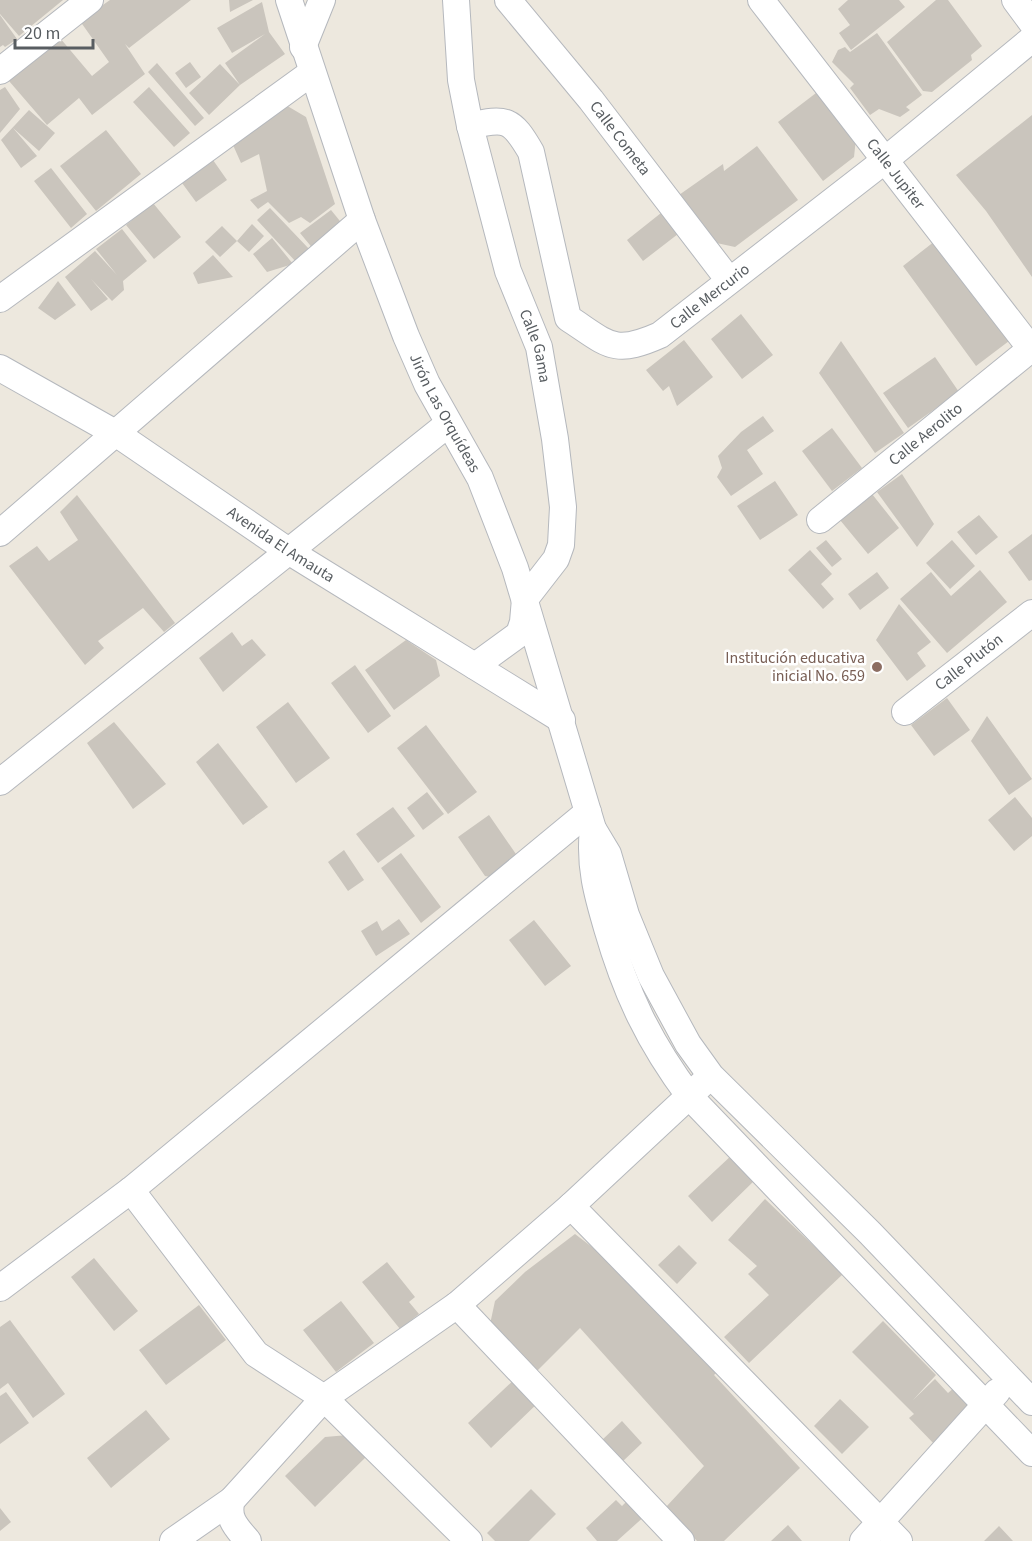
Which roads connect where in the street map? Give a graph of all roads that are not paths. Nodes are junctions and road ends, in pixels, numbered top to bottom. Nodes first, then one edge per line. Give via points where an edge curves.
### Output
1 (90, 0) edge
2 (289, 0) edge
3 (322, 0) edge
4 (456, 0) edge
5 (508, 0) edge
6 (760, 0) edge
7 (1015, 0) edge
8 (1032, 23) edge
9 (1032, 39) edge
10 (303, 47) junction
11 (0, 71) edge
12 (311, 73) junction
13 (470, 126) junction
14 (884, 161) junction
15 (362, 220) junction
16 (728, 279) junction
17 (0, 299) edge
18 (1032, 349) edge
19 (0, 368) edge
20 (448, 424) junction
21 (117, 434) junction
22 (820, 520) dead end
23 (0, 533) edge
24 (290, 552) junction
25 (525, 599) junction
26 (1032, 613) edge
27 (475, 666) junction
28 (905, 712) dead end
29 (562, 720) junction
30 (0, 782) edge
31 (591, 820) junction
32 (711, 1076) junction
33 (690, 1096) junction
34 (131, 1190) junction
35 (571, 1206) junction
36 (0, 1288) edge
37 (457, 1305) junction
38 (1008, 1377) junction
39 (324, 1398) junction
40 (1032, 1402) edge
41 (986, 1406) junction
42 (1032, 1453) edge
43 (232, 1500) junction
44 (891, 1531) edge
45 (173, 1541) edge
46 (248, 1541) edge
47 (469, 1541) edge
48 (681, 1541) edge
49 (863, 1541) edge

1 - 11 street
2 - 10 street, Jirón Las Orquídeas
3 - 10 street
4 - 13 street, Calle Gama via 461,80
5 - 16 street, Calle Cometa via 591,100
6 - 14 street, Calle Jupiter
7 - 8 street
9 - 14 street, Calle Mercurio
10 - 12 street, Jirón Las Orquídeas
12 - 15 street, Jirón Las Orquídeas
12 - 17 street
13 - 16 street, Calle Mercurio via 498,119 522,135 531,152 568,318 608,344 620,348 660,335
13 - 25 street, Calle Gama via 508,271 539,347 560,477 561,545 556,559
14 - 16 street, Calle Mercurio
14 - 18 street, Calle Jupiter
15 - 20 street, Jirón Las Orquídeas via 426,384
15 - 21 street
18 - 22 street, Calle Aerolito
19 - 21 street, Avenida El Amauta
20 - 24 street
20 - 25 street, Jirón Las Orquídeas via 480,478
21 - 23 street
21 - 24 street, Avenida El Amauta
24 - 27 street, Avenida El Amauta
24 - 30 street
25 - 27 street, Calle Gama via 519,634
25 - 29 street, Jirón Las Orquídeas
26 - 28 street, Calle Plutón
27 - 29 street, Avenida El Amauta
29 - 31 street, Jirón Las Orquídeas
31 - 32 street via 608,854 626,915 651,976 688,1044
31 - 33 street via 592,871 623,981 652,1042
31 - 34 street
32 - 33 street
32 - 38 street
33 - 35 street
33 - 41 street
34 - 36 street
34 - 39 street via 256,1354
35 - 37 street
35 - 44 street
37 - 39 street
37 - 48 street
38 - 40 street
38 - 41 street
39 - 43 street
39 - 47 street
41 - 42 street
41 - 44 street
43 - 45 street
43 - 46 street via 232,1521
44 - 49 street

